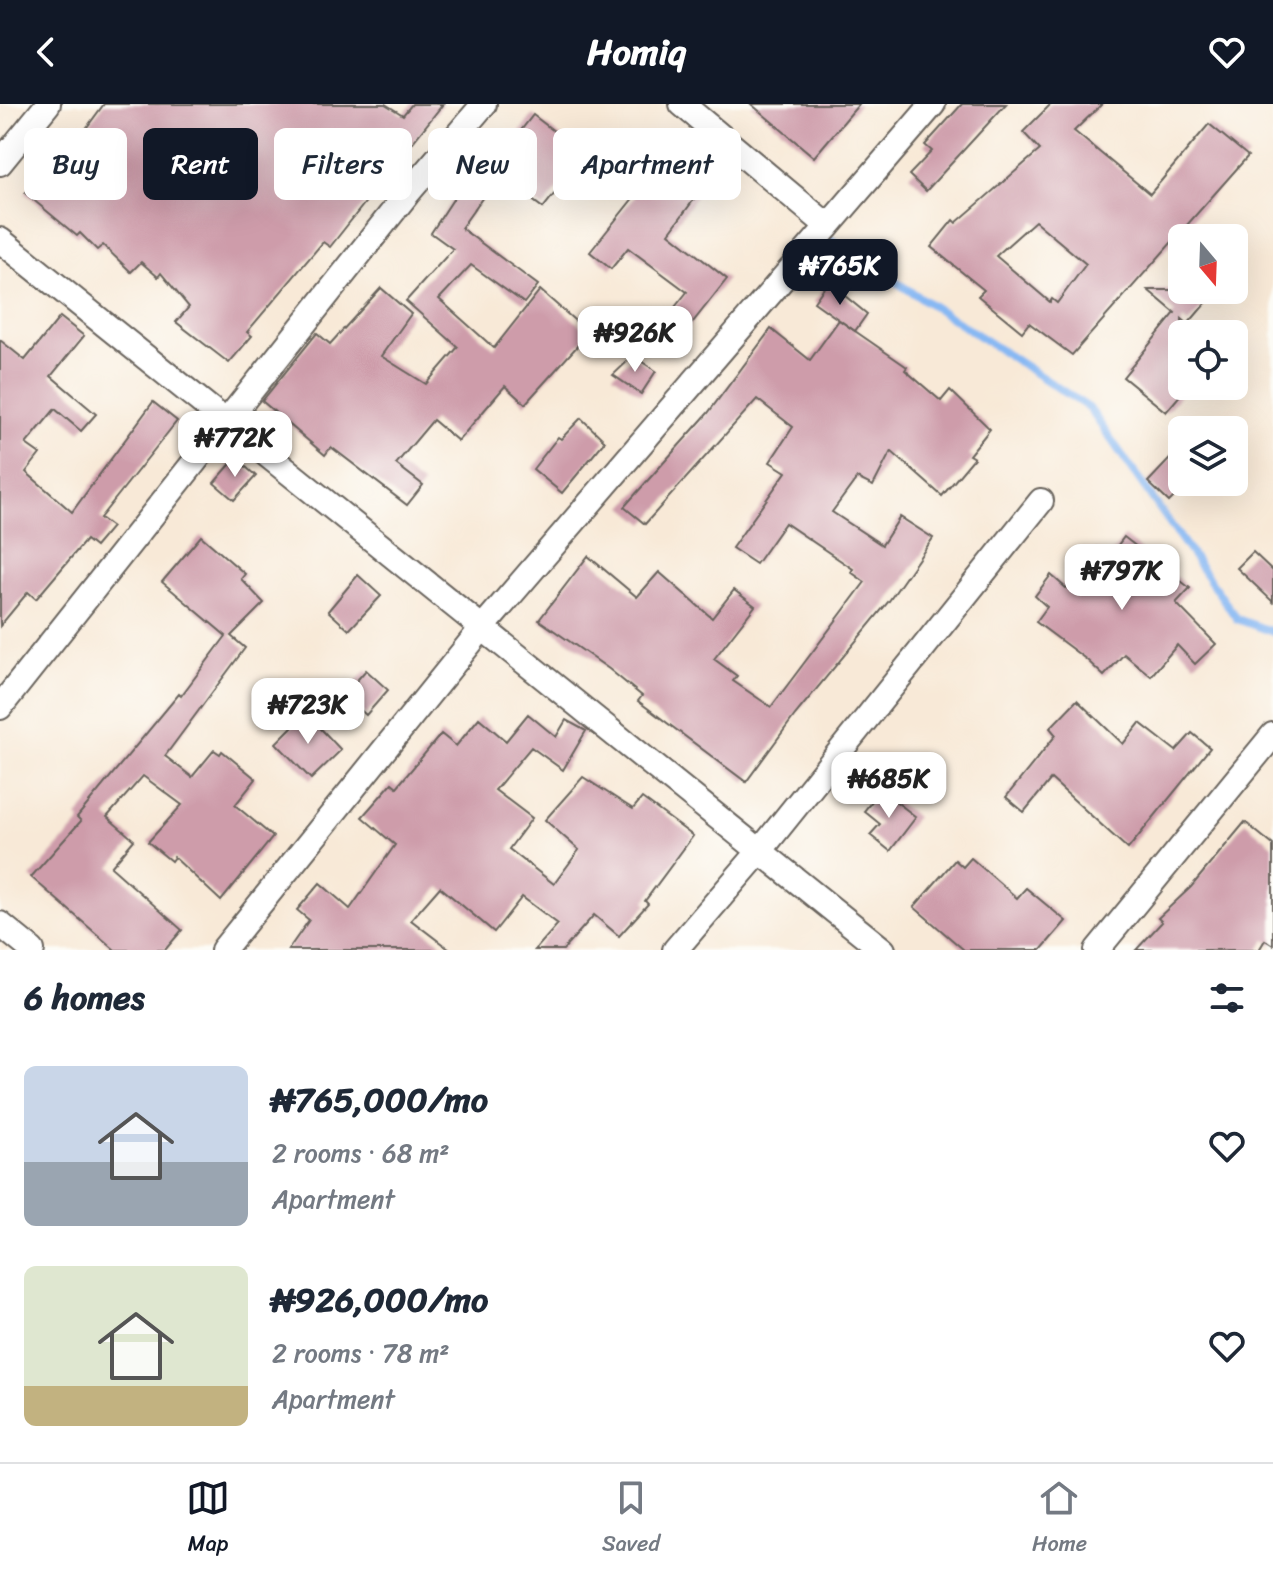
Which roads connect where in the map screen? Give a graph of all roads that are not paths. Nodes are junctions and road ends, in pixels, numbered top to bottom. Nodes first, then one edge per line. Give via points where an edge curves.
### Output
1 (48, 104) edge
2 (484, 104) edge
3 (682, 104) edge
4 (933, 104) edge
5 (0, 163) edge
6 (828, 226) junction
7 (0, 240) edge
8 (227, 421) junction
9 (1041, 501) dead end
10 (483, 627) junction
11 (0, 707) edge
12 (1273, 735) edge
13 (760, 851) junction
14 (0, 924) edge
15 (32, 950) edge
16 (223, 950) edge
17 (675, 950) edge
18 (883, 950) edge
19 (1097, 950) edge

1 - 5 street
2 - 8 street
3 - 6 street
4 - 6 street
6 - 10 street
7 - 8 street
8 - 10 street
8 - 11 street
9 - 13 street
10 - 13 street
10 - 16 street
12 - 19 street
13 - 17 street
13 - 18 street
14 - 15 street

